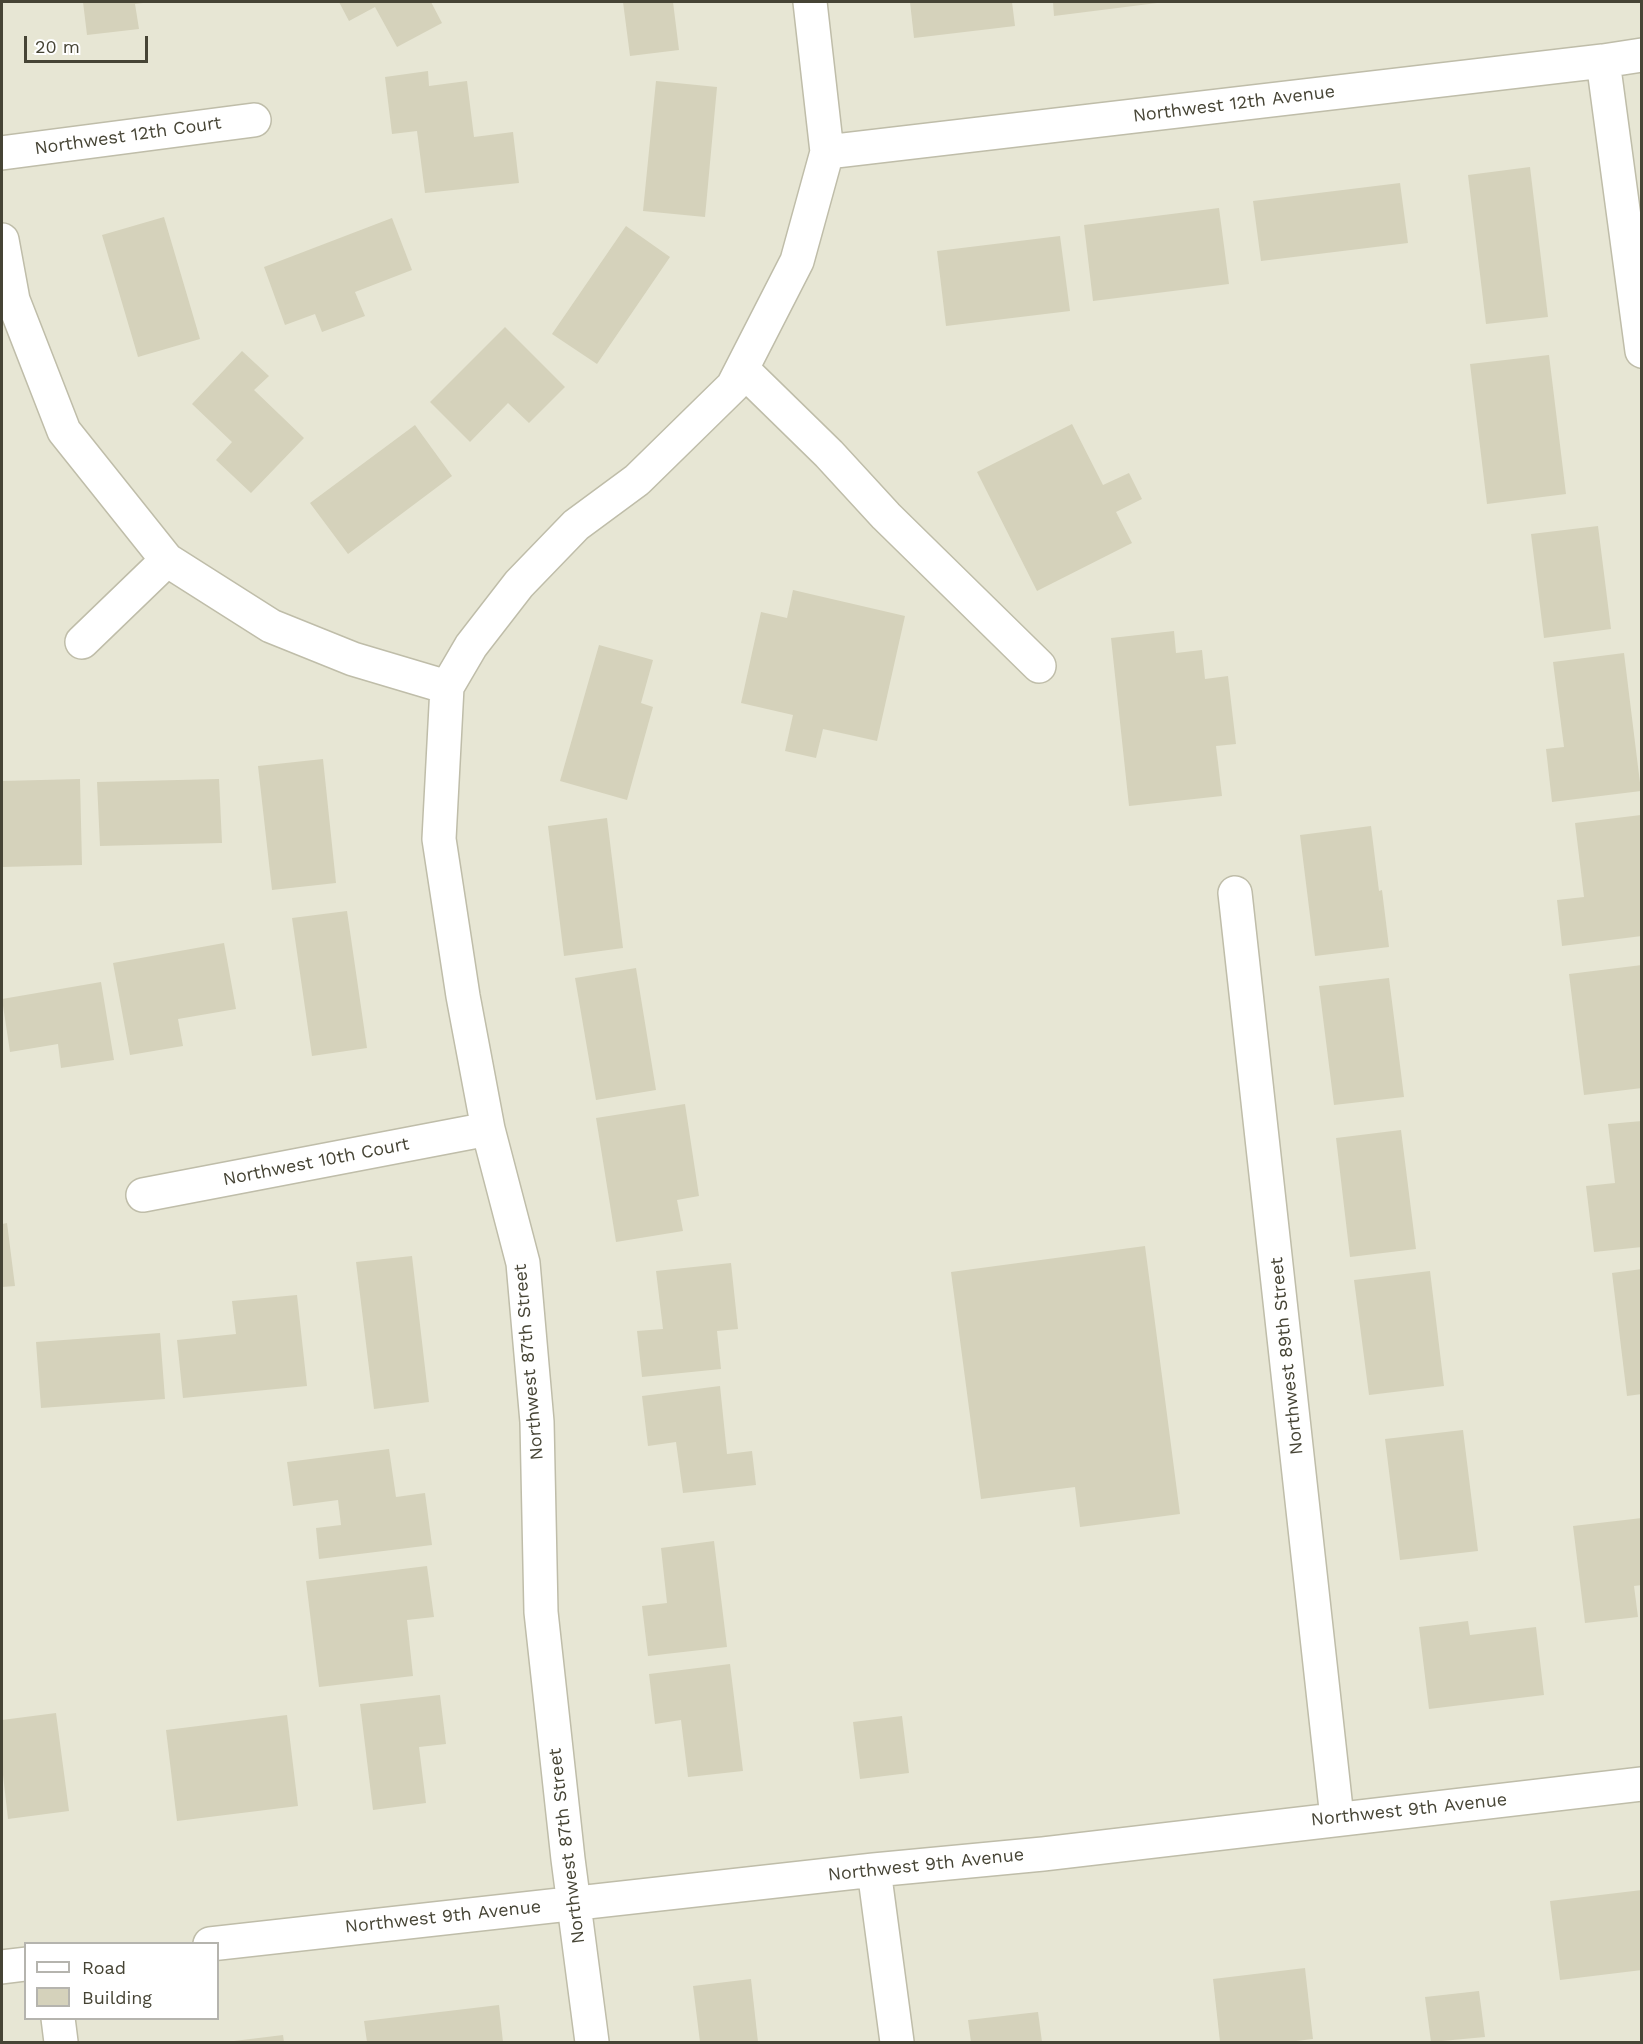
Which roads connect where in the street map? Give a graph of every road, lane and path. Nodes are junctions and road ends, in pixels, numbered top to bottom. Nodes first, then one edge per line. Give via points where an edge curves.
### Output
1 (810, 2) edge
2 (1641, 55) edge
3 (1603, 61) junction
4 (254, 120) dead end
5 (827, 152) junction
6 (2, 153) edge
7 (2, 240) edge
8 (1641, 351) edge
9 (742, 369) junction
10 (167, 560) junction
11 (82, 642) dead end
12 (1039, 666) dead end
13 (447, 687) junction
14 (1235, 893) dead end
15 (488, 1129) junction
16 (143, 1195) dead end
17 (1641, 1784) edge
18 (1337, 1818) junction
19 (874, 1870) junction
20 (573, 1902) junction
21 (219, 1943) edge
22 (24, 1964) edge
23 (2, 1967) edge
24 (58, 2020) edge
25 (61, 2043) edge
26 (592, 2043) edge
27 (897, 2043) edge

1 - 5 street
2 - 3 street, Northwest 12th Avenue
3 - 5 street, Northwest 12th Avenue
3 - 8 street
4 - 6 street, Northwest 12th Court
5 - 9 street via 797,261
7 - 10 street via 13,300 64,431
9 - 12 street
9 - 13 street via 733,386 637,480 576,525 519,584 471,646
10 - 11 street
10 - 13 street via 271,626 353,659
13 - 15 street, Northwest 87th Street via 439,838
14 - 18 street, Northwest 89th Street
15 - 16 street, Northwest 10th Court
15 - 20 street, Northwest 87th Street via 523,1263 537,1422 541,1612
17 - 18 street, Northwest 9th Avenue
18 - 19 street, Northwest 9th Avenue
19 - 20 street, Northwest 9th Avenue
19 - 27 street
20 - 21 street, Northwest 9th Avenue
20 - 26 street, Northwest 87th Street
22 - 23 street
24 - 25 street

